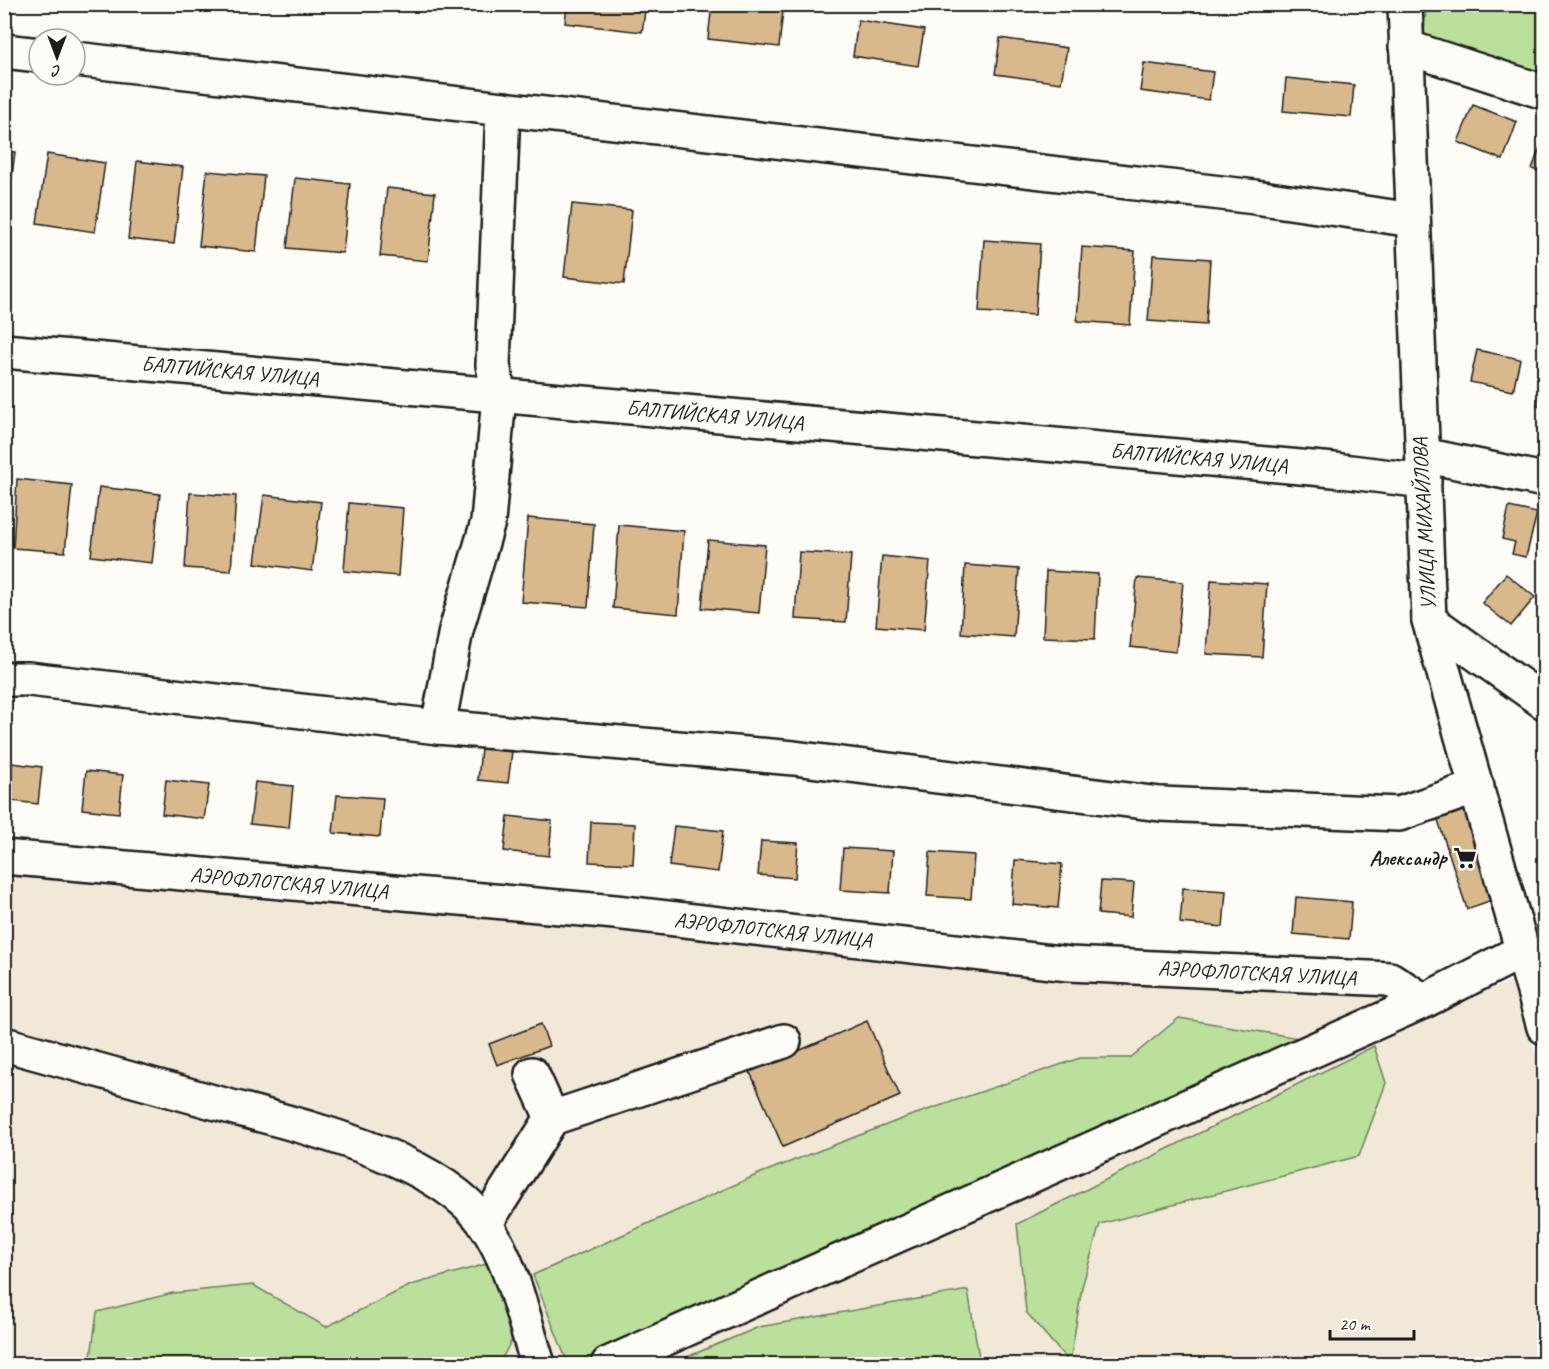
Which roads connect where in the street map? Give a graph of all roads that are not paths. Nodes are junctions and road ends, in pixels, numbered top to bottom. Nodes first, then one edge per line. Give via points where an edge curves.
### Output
1 (1396, 6) edge
2 (1406, 47) junction
3 (4, 51) edge
4 (27, 54) edge
5 (87, 60) edge
6 (1545, 92) edge
7 (503, 109) junction
8 (1413, 220) junction
9 (4, 351) edge
10 (499, 396) junction
11 (1424, 468) junction
12 (1545, 480) edge
13 (1428, 620) junction
14 (4, 679) edge
15 (1545, 702) edge
16 (438, 727) junction
17 (1477, 787) junction
18 (4, 857) edge
19 (1524, 950) junction
20 (1424, 1001) junction
21 (1545, 1027) edge
22 (784, 1041) dead end
23 (4, 1044) edge
24 (532, 1074) dead end
25 (552, 1118) junction
26 (485, 1224) junction
27 (537, 1365) edge
28 (608, 1365) edge

1 - 2 street, УЛИЦА МИХАЙЛОВА
2 - 6 street
2 - 8 street, УЛИЦА МИХАЙЛОВА
3 - 4 street
5 - 7 street
7 - 8 street via 1255,197
7 - 10 street via 493,365
8 - 11 street, УЛИЦА МИХАЙЛОВА
9 - 10 street, БАЛТИЙСКАЯ УЛИЦА
10 - 11 street, БАЛТИЙСКАЯ УЛИЦА via 1334,470
10 - 16 street via 488,522 456,630
11 - 12 street, БАЛТИЙСКАЯ УЛИЦА
11 - 13 street, УЛИЦА МИХАЙЛОВА
13 - 15 street
13 - 17 street, УЛИЦА МИХАЙЛОВА
14 - 16 street
16 - 17 street via 794,758 1160,804 1399,814
17 - 19 street, УЛИЦА МИХАЙЛОВА
18 - 20 street, АЭРОФЛОТСКАЯ УЛИЦА via 615,912 1069,964 1390,979
19 - 20 street
19 - 21 street, УЛИЦА МИХАЙЛОВА
20 - 28 street
22 - 25 street
23 - 26 street via 359,1143 422,1173 463,1200
24 - 25 street
25 - 26 street
26 - 27 street via 510,1275

